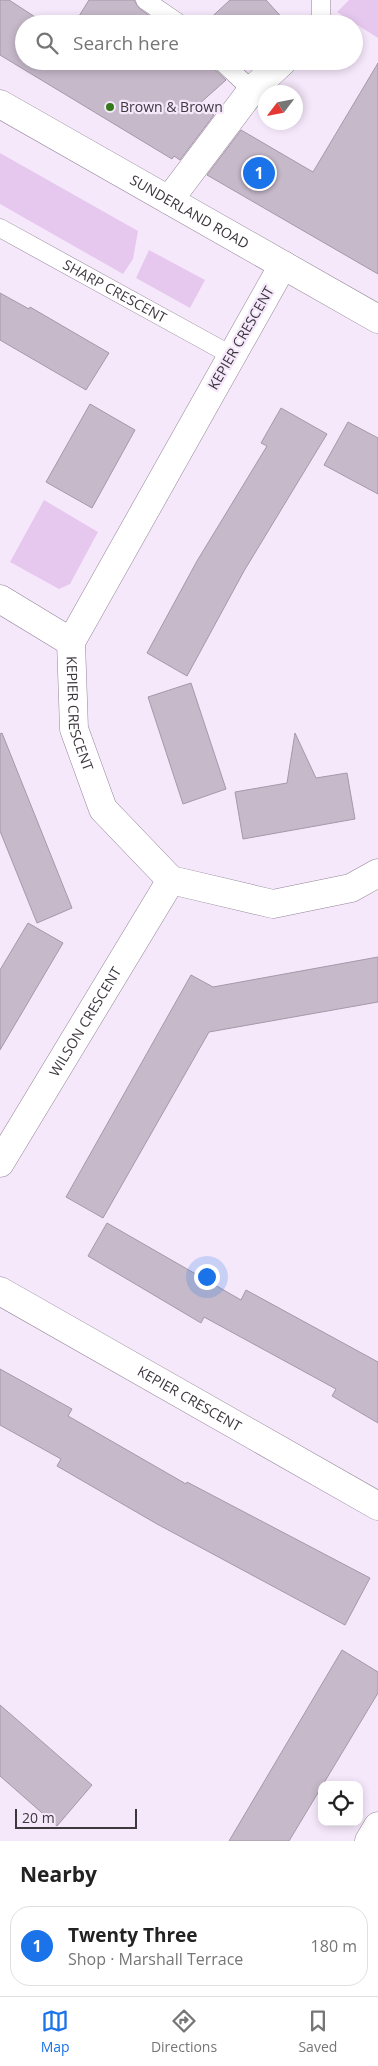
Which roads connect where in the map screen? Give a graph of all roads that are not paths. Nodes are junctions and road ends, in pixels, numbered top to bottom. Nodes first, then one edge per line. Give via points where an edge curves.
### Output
1 (145, 0) edge
2 (321, 0) edge
3 (167, 15) edge
4 (321, 15) edge
5 (231, 70) edge
6 (273, 70) edge
7 (252, 90) junction
8 (0, 104) edge
9 (169, 200) junction
10 (0, 228) edge
11 (283, 266) junction
12 (378, 320) edge
13 (231, 355) junction
14 (0, 599) edge
15 (71, 642) junction
16 (378, 873) edge
17 (171, 880) junction
18 (0, 1164) edge
19 (0, 1290) edge
20 (378, 1506) edge
21 (378, 1826) edge
22 (370, 1841) edge

1 - 3 lane
2 - 4 lane
5 - 7 lane
6 - 7 street
7 - 9 street
8 - 9 street, SUNDERLAND ROAD
9 - 11 street, SUNDERLAND ROAD
10 - 13 lane, SHARP CRESCENT
11 - 12 street, SUNDERLAND ROAD
11 - 13 street, KEPIER CRESCENT
13 - 15 street, KEPIER CRESCENT
14 - 15 street
15 - 17 street, KEPIER CRESCENT via 74,730 103,809
16 - 17 street via 351,888 273,904
17 - 18 street, WILSON CRESCENT
19 - 20 street, KEPIER CRESCENT
21 - 22 street

